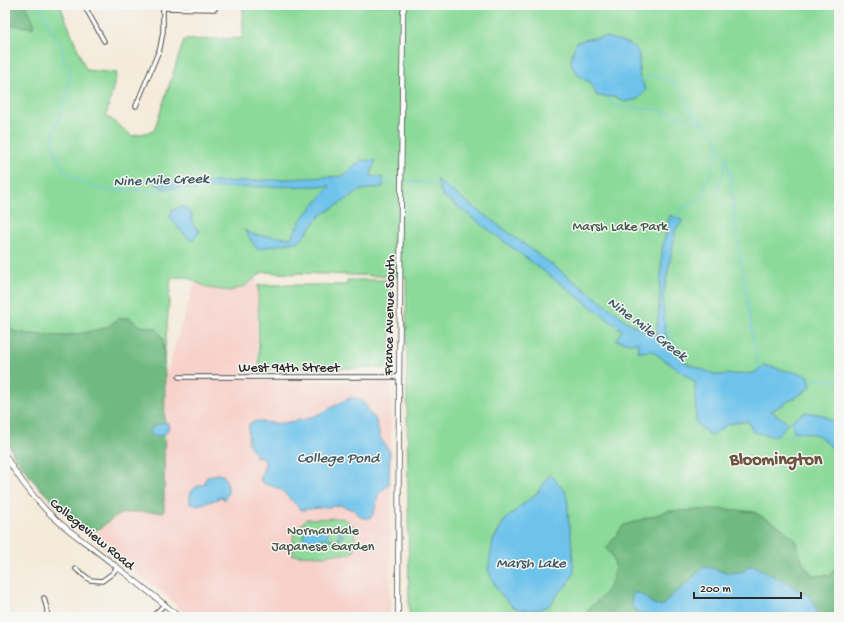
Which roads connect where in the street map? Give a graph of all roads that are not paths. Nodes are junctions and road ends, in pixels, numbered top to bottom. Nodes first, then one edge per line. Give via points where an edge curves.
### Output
1 (84, 5) edge
2 (401, 5) edge
3 (405, 5) edge
4 (163, 7) edge
5 (215, 7) edge
6 (403, 12) junction
7 (104, 41) dead end
8 (136, 106) dead end
9 (179, 377) dead end
10 (399, 377) junction
11 (5, 455) edge
12 (117, 567) junction
13 (76, 569) dead end
14 (44, 598) dead end
15 (165, 604) junction
16 (47, 617) edge
17 (152, 617) edge
18 (179, 617) edge
19 (398, 617) edge

1 - 7 street
2 - 6 main road, France Avenue South
3 - 6 main road, France Avenue South
4 - 5 street
4 - 8 street via 160,48
6 - 10 main road, France Avenue South
9 - 10 street, West 94th Street
10 - 19 main road, France Avenue South
11 - 12 main road, Collegeview Road via 45,509
12 - 13 street via 102,581 90,580
12 - 15 main road, Collegeview Road
14 - 16 street
15 - 17 street
15 - 18 main road, Collegeview Road

